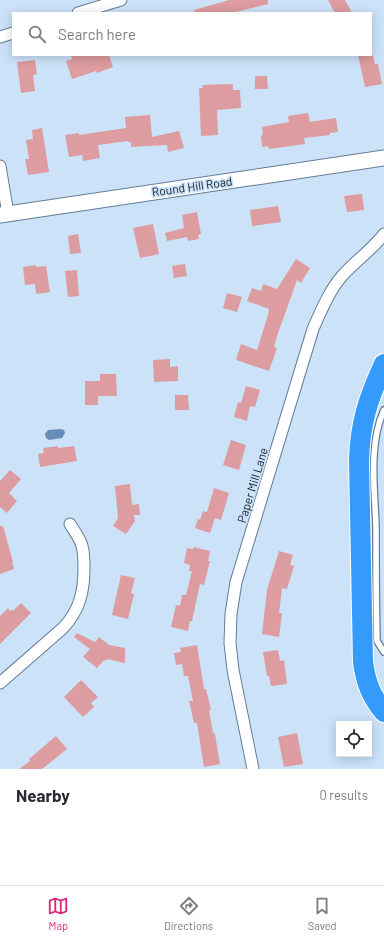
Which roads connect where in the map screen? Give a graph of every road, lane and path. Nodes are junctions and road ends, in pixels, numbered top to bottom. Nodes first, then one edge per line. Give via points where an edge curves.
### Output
1 (121, 0) edge
2 (81, 12) edge
3 (12, 33) edge
4 (0, 37) edge
5 (384, 158) edge
6 (0, 166) edge
7 (4, 215) edge
8 (384, 234) edge
9 (384, 364) edge
10 (384, 410) edge
11 (70, 524) dead end
12 (384, 652) edge
13 (0, 683) edge
14 (384, 712) edge
15 (253, 769) edge

1 - 2 street
3 - 4 street
5 - 7 main road, Round Hill Road
6 - 7 street
8 - 15 street, Paper Mill Lane via 342,277 330,294 313,328 236,582 231,614 231,650
9 - 14 highway via 362,422 359,461 363,662 370,691
10 - 12 lane via 375,443 374,472 376,641
11 - 13 street via 82,544 84,554 84,585 77,608 63,628

